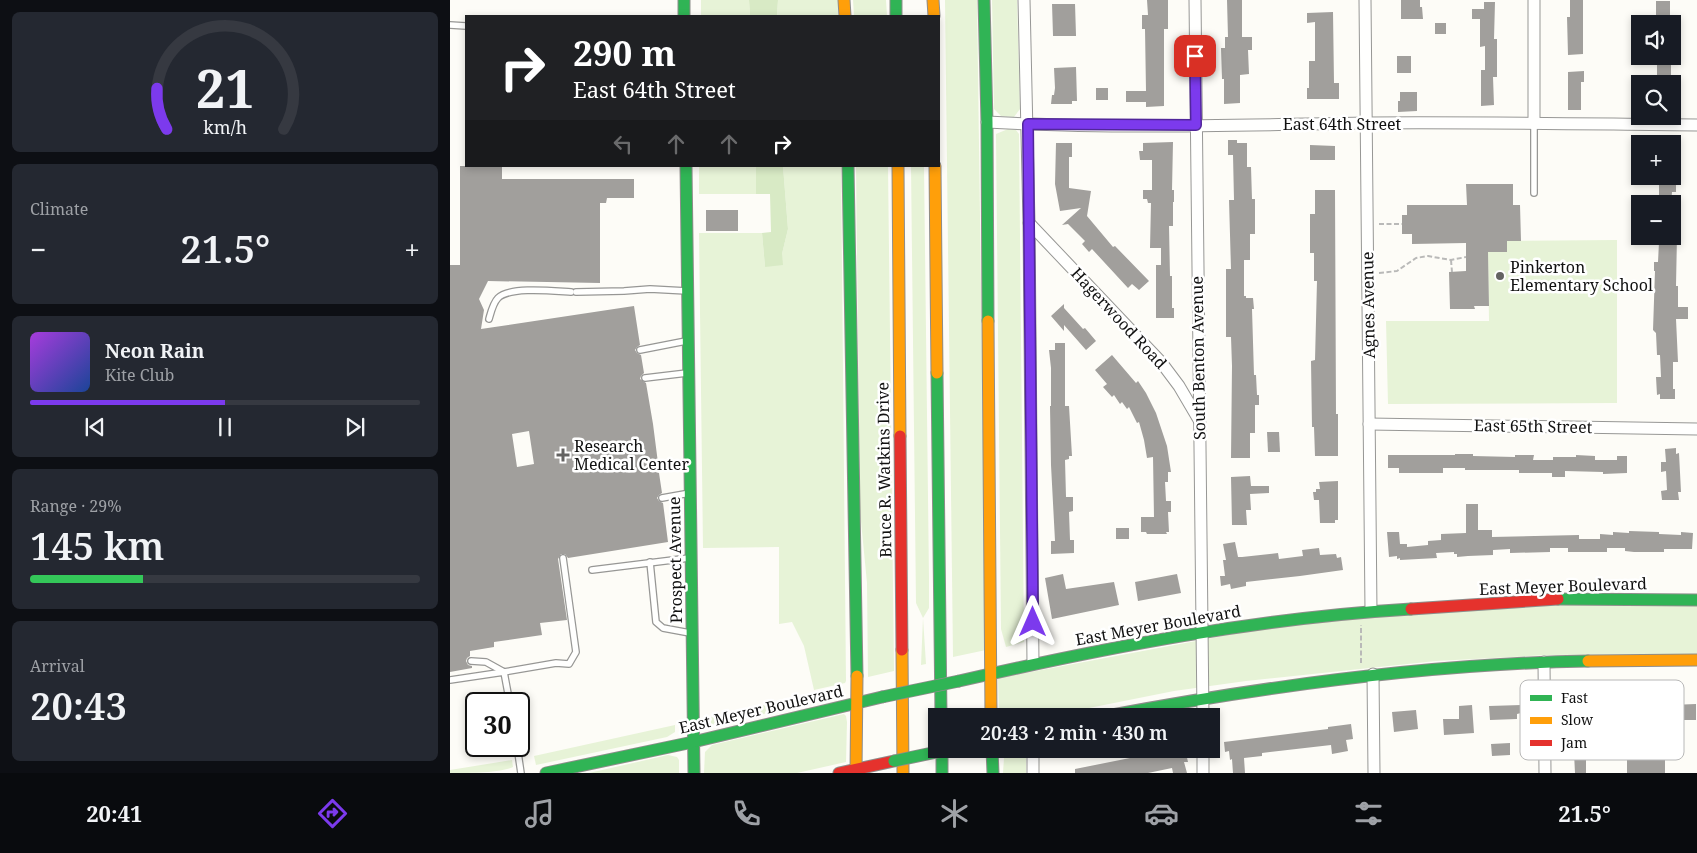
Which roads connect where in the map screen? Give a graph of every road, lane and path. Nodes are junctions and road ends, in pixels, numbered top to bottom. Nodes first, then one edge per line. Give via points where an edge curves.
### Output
1 (684, 0) edge
2 (844, 0) edge
3 (896, 0) edge
4 (934, 0) edge
5 (984, 0) edge
6 (1024, 0) edge
7 (1195, 0) edge
8 (1365, 0) edge
9 (1534, 0) edge
10 (684, 15) edge
11 (845, 15) edge
12 (896, 15) edge
13 (934, 15) edge
14 (450, 26) edge
15 (465, 26) edge
16 (987, 122) junction
17 (1366, 123) junction
18 (1028, 124) junction
19 (1534, 124) junction
20 (1196, 125) junction
21 (1697, 125) edge
22 (686, 167) edge
23 (848, 167) edge
24 (898, 167) edge
25 (935, 167) edge
26 (1534, 193) dead end
27 (1029, 223) junction
28 (1376, 224) dead end
29 (1402, 224) dead end
30 (1466, 257) dead end
31 (1451, 260) junction
32 (1377, 272) dead end
33 (1452, 272) dead end
34 (688, 291) junction
35 (489, 319) dead end
36 (688, 341) junction
37 (640, 350) dead end
38 (689, 372) junction
39 (645, 378) dead end
40 (1199, 420) junction
41 (1370, 424) junction
42 (1697, 429) edge
43 (690, 462) junction
44 (658, 468) dead end
45 (690, 493) junction
46 (662, 498) dead end
47 (562, 558) dead end
48 (691, 558) junction
49 (650, 562) junction
50 (592, 570) dead end
51 (1697, 600) edge
52 (1372, 611) junction
53 (1361, 619) dead end
54 (1202, 632) junction
55 (692, 633) junction
56 (1697, 660) edge
57 (471, 661) dead end
58 (1544, 662) junction
59 (1033, 664) junction
60 (1361, 665) dead end
61 (504, 672) junction
62 (991, 674) junction
63 (1373, 674) junction
64 (450, 680) edge
65 (1544, 680) edge
66 (508, 692) edge
67 (1202, 698) junction
68 (857, 703) junction
69 (942, 708) edge
70 (992, 708) edge
71 (1149, 708) edge
72 (1202, 708) edge
73 (694, 742) junction
74 (928, 754) edge
75 (519, 757) edge
76 (942, 758) edge
77 (992, 758) edge
78 (1033, 758) edge
79 (1203, 758) edge
80 (1545, 760) edge
81 (856, 771) edge
82 (521, 773) edge
83 (546, 773) edge
84 (694, 773) edge
85 (839, 773) edge
86 (904, 773) edge
87 (942, 773) edge
88 (993, 773) edge
89 (1033, 773) edge
90 (1203, 773) edge
91 (1374, 773) edge
92 (1545, 773) edge

1 - 10 main road
2 - 11 main road
3 - 12 main road
4 - 13 main road
5 - 16 main road
6 - 18 street
7 - 20 street, South Benton Avenue
8 - 17 street, Agnes Avenue
9 - 19 street
14 - 15 lane
16 - 18 street, East 64th Street
16 - 62 main road
17 - 19 street, East 64th Street
17 - 20 street, East 64th Street
17 - 41 street, Agnes Avenue
18 - 20 street, East 64th Street
18 - 27 street
19 - 21 street, East 64th Street
19 - 26 lane
20 - 40 street, South Benton Avenue
22 - 34 main road, Prospect Avenue
23 - 68 main road
24 - 86 main road, Bruce R. Watkins Drive
25 - 69 main road
27 - 40 street, Hagerwood Road via 1161,362
27 - 59 street
28 - 29 path
30 - 31 path
31 - 32 path via 1428,256 1416,258 1397,271
31 - 33 path
34 - 35 lane via 517,291 497,298
34 - 36 main road, Prospect Avenue
36 - 37 lane
36 - 38 main road, Prospect Avenue
38 - 39 lane
38 - 43 main road, Prospect Avenue
40 - 54 street, South Benton Avenue
41 - 42 street, East 65th Street
41 - 52 street, Agnes Avenue
43 - 44 lane
43 - 45 main road, Prospect Avenue
45 - 46 lane
45 - 48 main road, Prospect Avenue
47 - 61 lane via 576,652 569,664 556,663
48 - 49 lane
48 - 55 main road, Prospect Avenue
49 - 50 lane
49 - 55 lane via 656,622 663,628
51 - 52 main road, East Meyer Boulevard via 1562,599
52 - 54 main road, East Meyer Boulevard
53 - 60 path
54 - 59 main road, East Meyer Boulevard
54 - 67 street, South Benton Avenue
55 - 73 main road, Prospect Avenue
56 - 58 main road
57 - 61 lane via 486,662
58 - 63 main road
58 - 65 street
59 - 62 main road, East Meyer Boulevard
61 - 64 lane
61 - 66 lane
62 - 68 main road, East Meyer Boulevard, bridge
62 - 70 main road
63 - 67 main road
63 - 91 street
67 - 71 main road
67 - 72 street, South Benton Avenue
68 - 73 main road, East Meyer Boulevard
68 - 81 main road
73 - 83 main road, East Meyer Boulevard
73 - 84 main road, Prospect Avenue
74 - 81 main road, bridge
75 - 82 lane
76 - 87 main road
77 - 88 main road
78 - 89 street
79 - 90 street
80 - 92 street
81 - 85 main road

